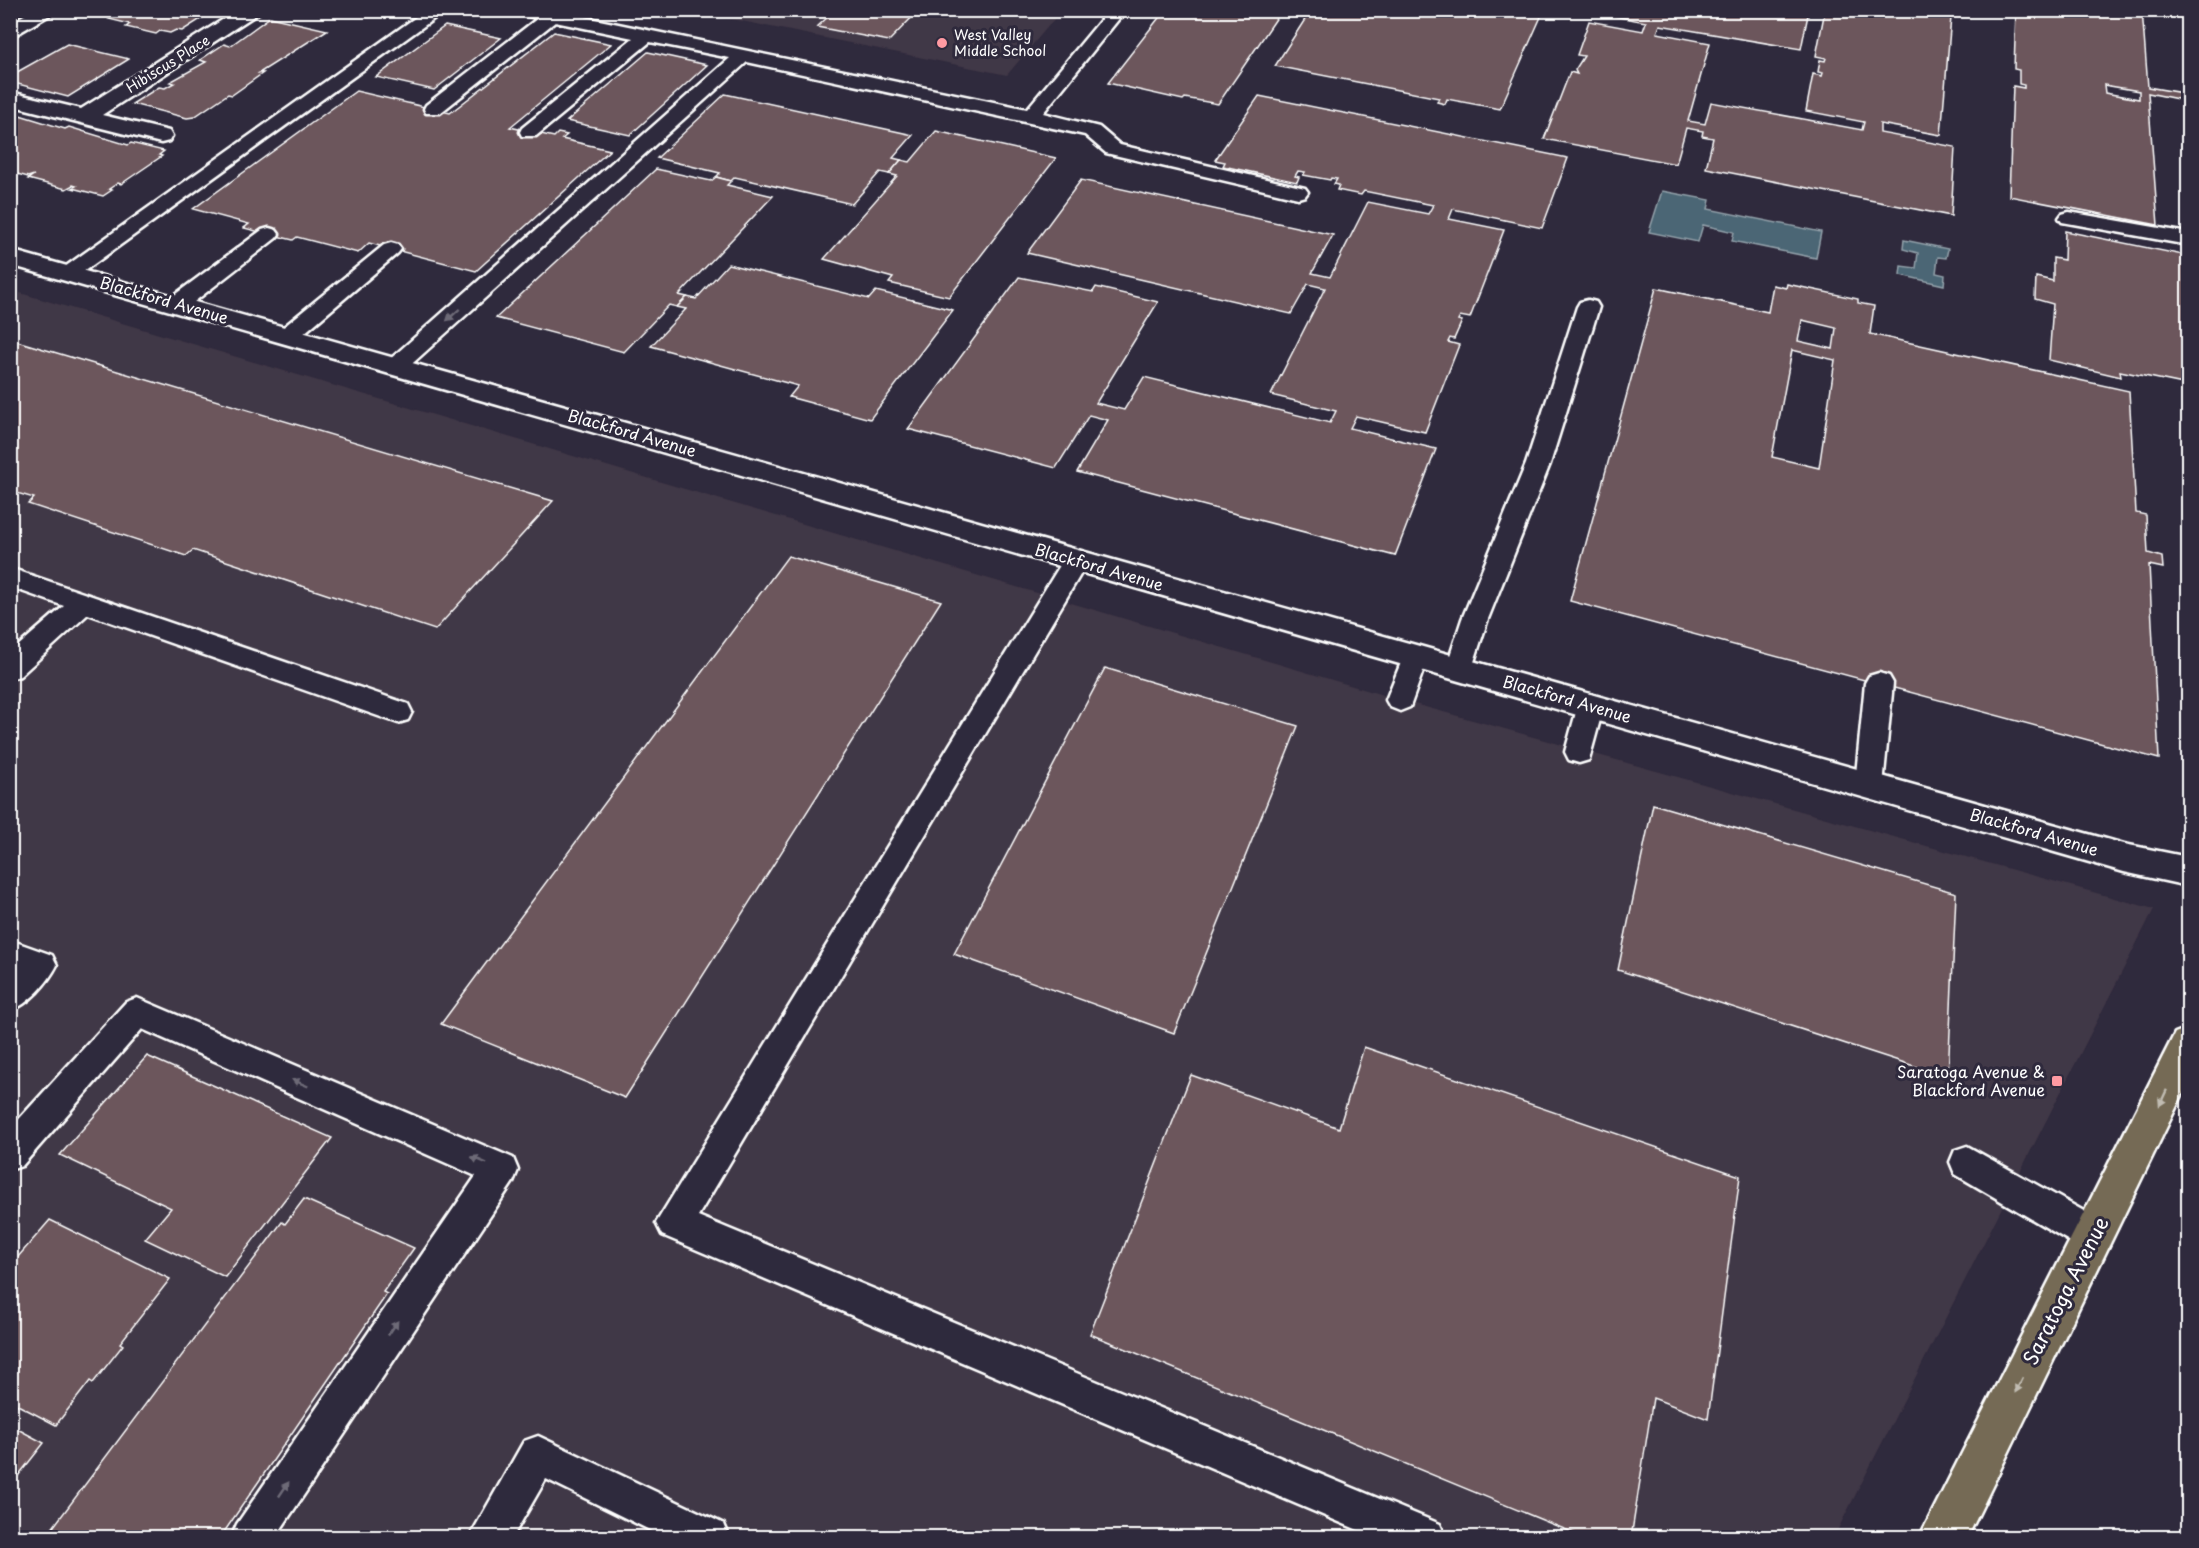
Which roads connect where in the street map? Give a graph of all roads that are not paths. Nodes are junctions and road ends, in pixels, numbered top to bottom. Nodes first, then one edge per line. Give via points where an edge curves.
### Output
1 (48, 10) edge
2 (252, 10) edge
3 (438, 10) edge
4 (524, 10) edge
5 (1118, 10) edge
6 (552, 16) junction
7 (10, 32) edge
8 (646, 36) junction
9 (743, 56) junction
10 (10, 98) edge
11 (433, 109) dead end
12 (1031, 116) junction
13 (84, 117) junction
14 (530, 132) dead end
15 (161, 136) dead end
16 (1298, 192) dead end
17 (2069, 218) dead end
18 (269, 234) dead end
19 (2188, 239) edge
20 (391, 249) dead end
21 (10, 257) edge
22 (69, 273) junction
23 (177, 304) junction
24 (1588, 307) dead end
25 (288, 335) junction
26 (396, 366) junction
27 (1076, 560) junction
28 (10, 578) edge
29 (84, 603) junction
30 (1415, 657) junction
31 (1459, 668) junction
32 (10, 669) edge
33 (1879, 683) dead end
34 (1400, 700) dead end
35 (1590, 705) junction
36 (398, 712) dead end
37 (1579, 752) dead end
38 (1869, 785) junction
39 (2188, 872) edge
40 (10, 953) edge
41 (10, 997) edge
42 (2188, 1045) edge
43 (10, 1154) edge
44 (1966, 1162) dead end
45 (2094, 1236) junction
46 (251, 1538) edge
47 (489, 1538) edge
48 (710, 1538) edge
49 (1426, 1538) edge
50 (1942, 1538) edge

1 - 7 street
2 - 13 street, Hibiscus Place
3 - 22 lane
4 - 6 lane
5 - 12 lane
6 - 8 lane
6 - 11 lane
8 - 9 lane
8 - 14 lane
9 - 12 lane
9 -> 26 lane
10 - 13 street
12 - 16 lane via 1092,130 1113,149
13 - 15 street
17 - 19 lane
18 - 23 lane
20 - 25 lane
21 - 22 street, Blackford Avenue
22 - 23 street, Blackford Avenue
23 - 25 street, Blackford Avenue
24 - 31 lane via 1538,464
25 - 26 street, Blackford Avenue
26 - 27 street, Blackford Avenue
27 - 30 street, Blackford Avenue
27 - 49 lane via 674,1223
28 - 29 lane
29 - 32 lane
29 - 36 lane
30 - 31 street, Blackford Avenue
30 - 34 lane
31 - 35 street, Blackford Avenue
33 - 38 lane
35 - 37 lane
35 - 38 street, Blackford Avenue
38 - 39 street, Blackford Avenue via 2124,858
40 - 41 lane via 40,965
42 -> 45 main road, Saratoga Avenue
46 -> 43 lane via 501,1170 137,1012
44 - 45 lane
45 -> 50 main road, Saratoga Avenue
47 - 48 lane via 538,1455

